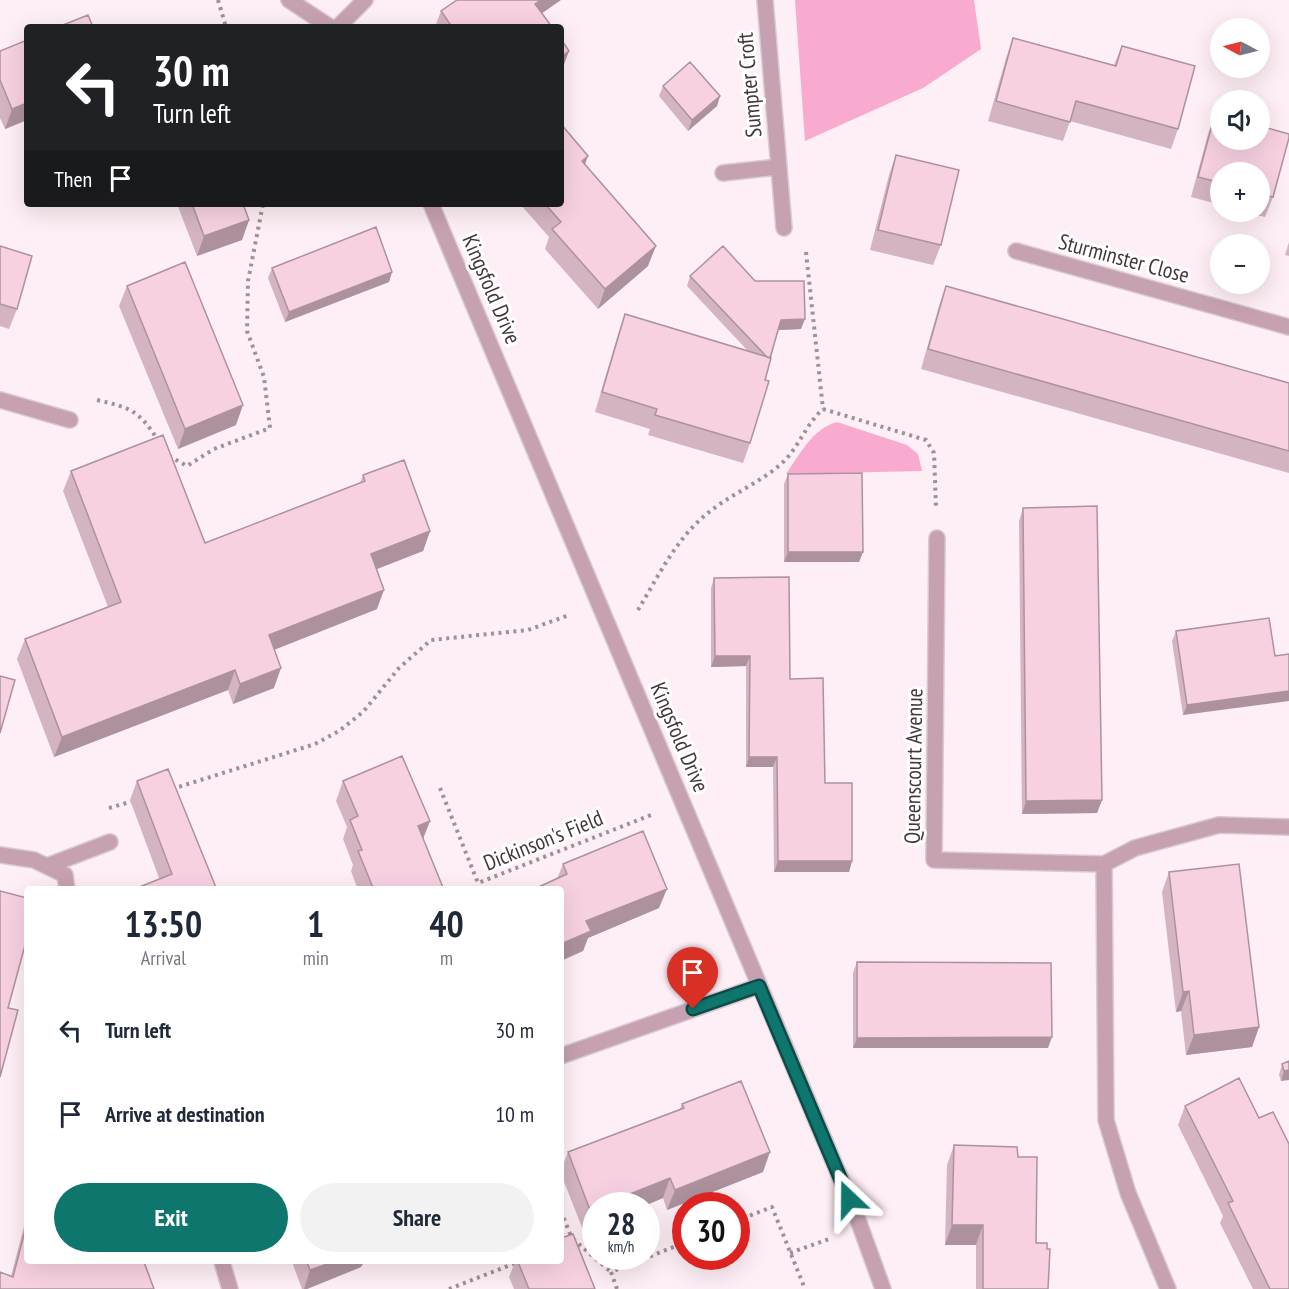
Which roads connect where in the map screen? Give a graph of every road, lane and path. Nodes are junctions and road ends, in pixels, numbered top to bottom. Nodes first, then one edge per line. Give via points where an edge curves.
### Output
1 (218, 0) edge
2 (289, 0) edge
3 (365, 0) edge
4 (765, 0) edge
5 (225, 24) edge
6 (325, 24) edge
7 (341, 24) edge
8 (778, 167) junction
9 (723, 173) dead end
10 (262, 207) edge
11 (432, 207) edge
12 (784, 228) joint
13 (1016, 251) dead end
14 (1289, 327) edge
15 (0, 400) edge
16 (823, 409) junction
17 (70, 420) joint
18 (160, 442) edge
19 (165, 450) edge
20 (937, 538) joint
21 (599, 603) junction
22 (616, 644) junction
23 (440, 788) dead end
24 (162, 792) edge
25 (141, 798) edge
26 (683, 802) junction
27 (1289, 827) edge
28 (110, 842) joint
29 (0, 855) edge
30 (1104, 864) junction
31 (47, 866) junction
32 (66, 886) edge
33 (759, 986) junction
34 (564, 1055) edge
35 (750, 1216) edge
36 (564, 1218) edge
37 (861, 1228) junction
38 (573, 1239) junction
39 (567, 1242) edge
40 (672, 1248) edge
41 (790, 1253) junction
42 (223, 1264) edge
43 (513, 1264) edge
44 (611, 1272) junction
45 (230, 1289) edge
46 (449, 1289) edge
47 (617, 1289) edge
48 (805, 1289) edge
49 (883, 1289) edge
50 (1168, 1289) edge

1 - 5 path
2 - 6 street
3 - 7 street
4 - 8 street, Sumpter Croft
8 - 9 street, Sumpter Croft
8 - 12 street, Sumpter Croft
10 - 19 path via 248,281 247,331 264,377 270,428 214,449 187,466 170,458
11 - 21 street, Kingsfold Drive
12 - 16 path via 804,239
13 - 14 street, Sturminster Close
15 - 17 street
16 - 20 path via 926,440 934,453
16 - 22 path via 812,418 796,450 780,465 701,519 671,556
17 - 18 path via 95,400 130,408
20 - 30 street, Queenscourt Avenue via 934,860
21 - 22 street, Kingsfold Drive
21 - 24 path via 528,630 431,640 399,668 363,712 339,731 315,744
22 - 26 street, Kingsfold Drive
23 - 26 path, Dickinson's Field via 478,884
25 - 28 path via 97,812
26 - 33 street, Kingsfold Drive
27 - 30 street, Queenscourt Avenue via 1219,825 1135,848
28 - 31 street
29 - 31 street
30 - 50 street via 1106,1120 1128,1193
31 - 32 street via 65,875
33 - 34 street
33 - 37 street, Kingsfold Drive
35 - 41 path via 772,1207
36 - 38 path
37 - 41 path
37 - 49 street, Kingsfold Drive
38 - 39 path
38 - 44 path
40 - 44 path
41 - 48 path
42 - 45 street
43 - 46 path
44 - 47 path

